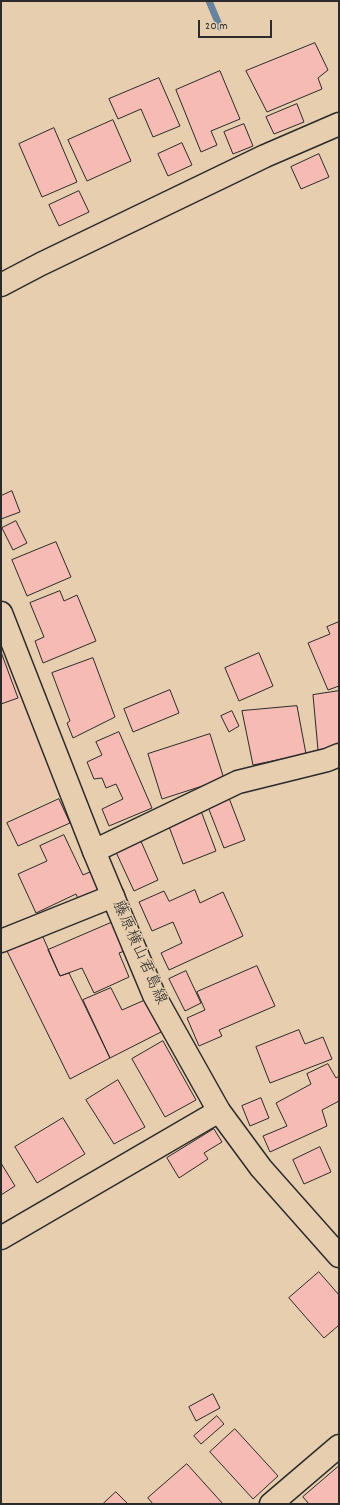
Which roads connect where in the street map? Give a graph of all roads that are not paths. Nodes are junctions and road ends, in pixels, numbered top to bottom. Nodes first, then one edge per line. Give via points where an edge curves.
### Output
1 (339, 124) edge
2 (1, 285) edge
3 (1, 613) edge
4 (339, 755) edge
5 (94, 851) junction
6 (113, 896) junction
7 (1, 942) edge
8 (219, 1111) junction
9 (1, 1238) edge
10 (339, 1256) edge
11 (339, 1446) edge
12 (271, 1504) edge

1 - 2 street via 265,156
3 - 5 street, 藤原横山君島線
4 - 5 street via 238,782
5 - 6 street, 藤原横山君島線
6 - 7 street
6 - 8 street, 藤原横山君島線 via 154,995
8 - 9 street
8 - 10 street, 藤原横山君島線 via 261,1168
11 - 12 street

